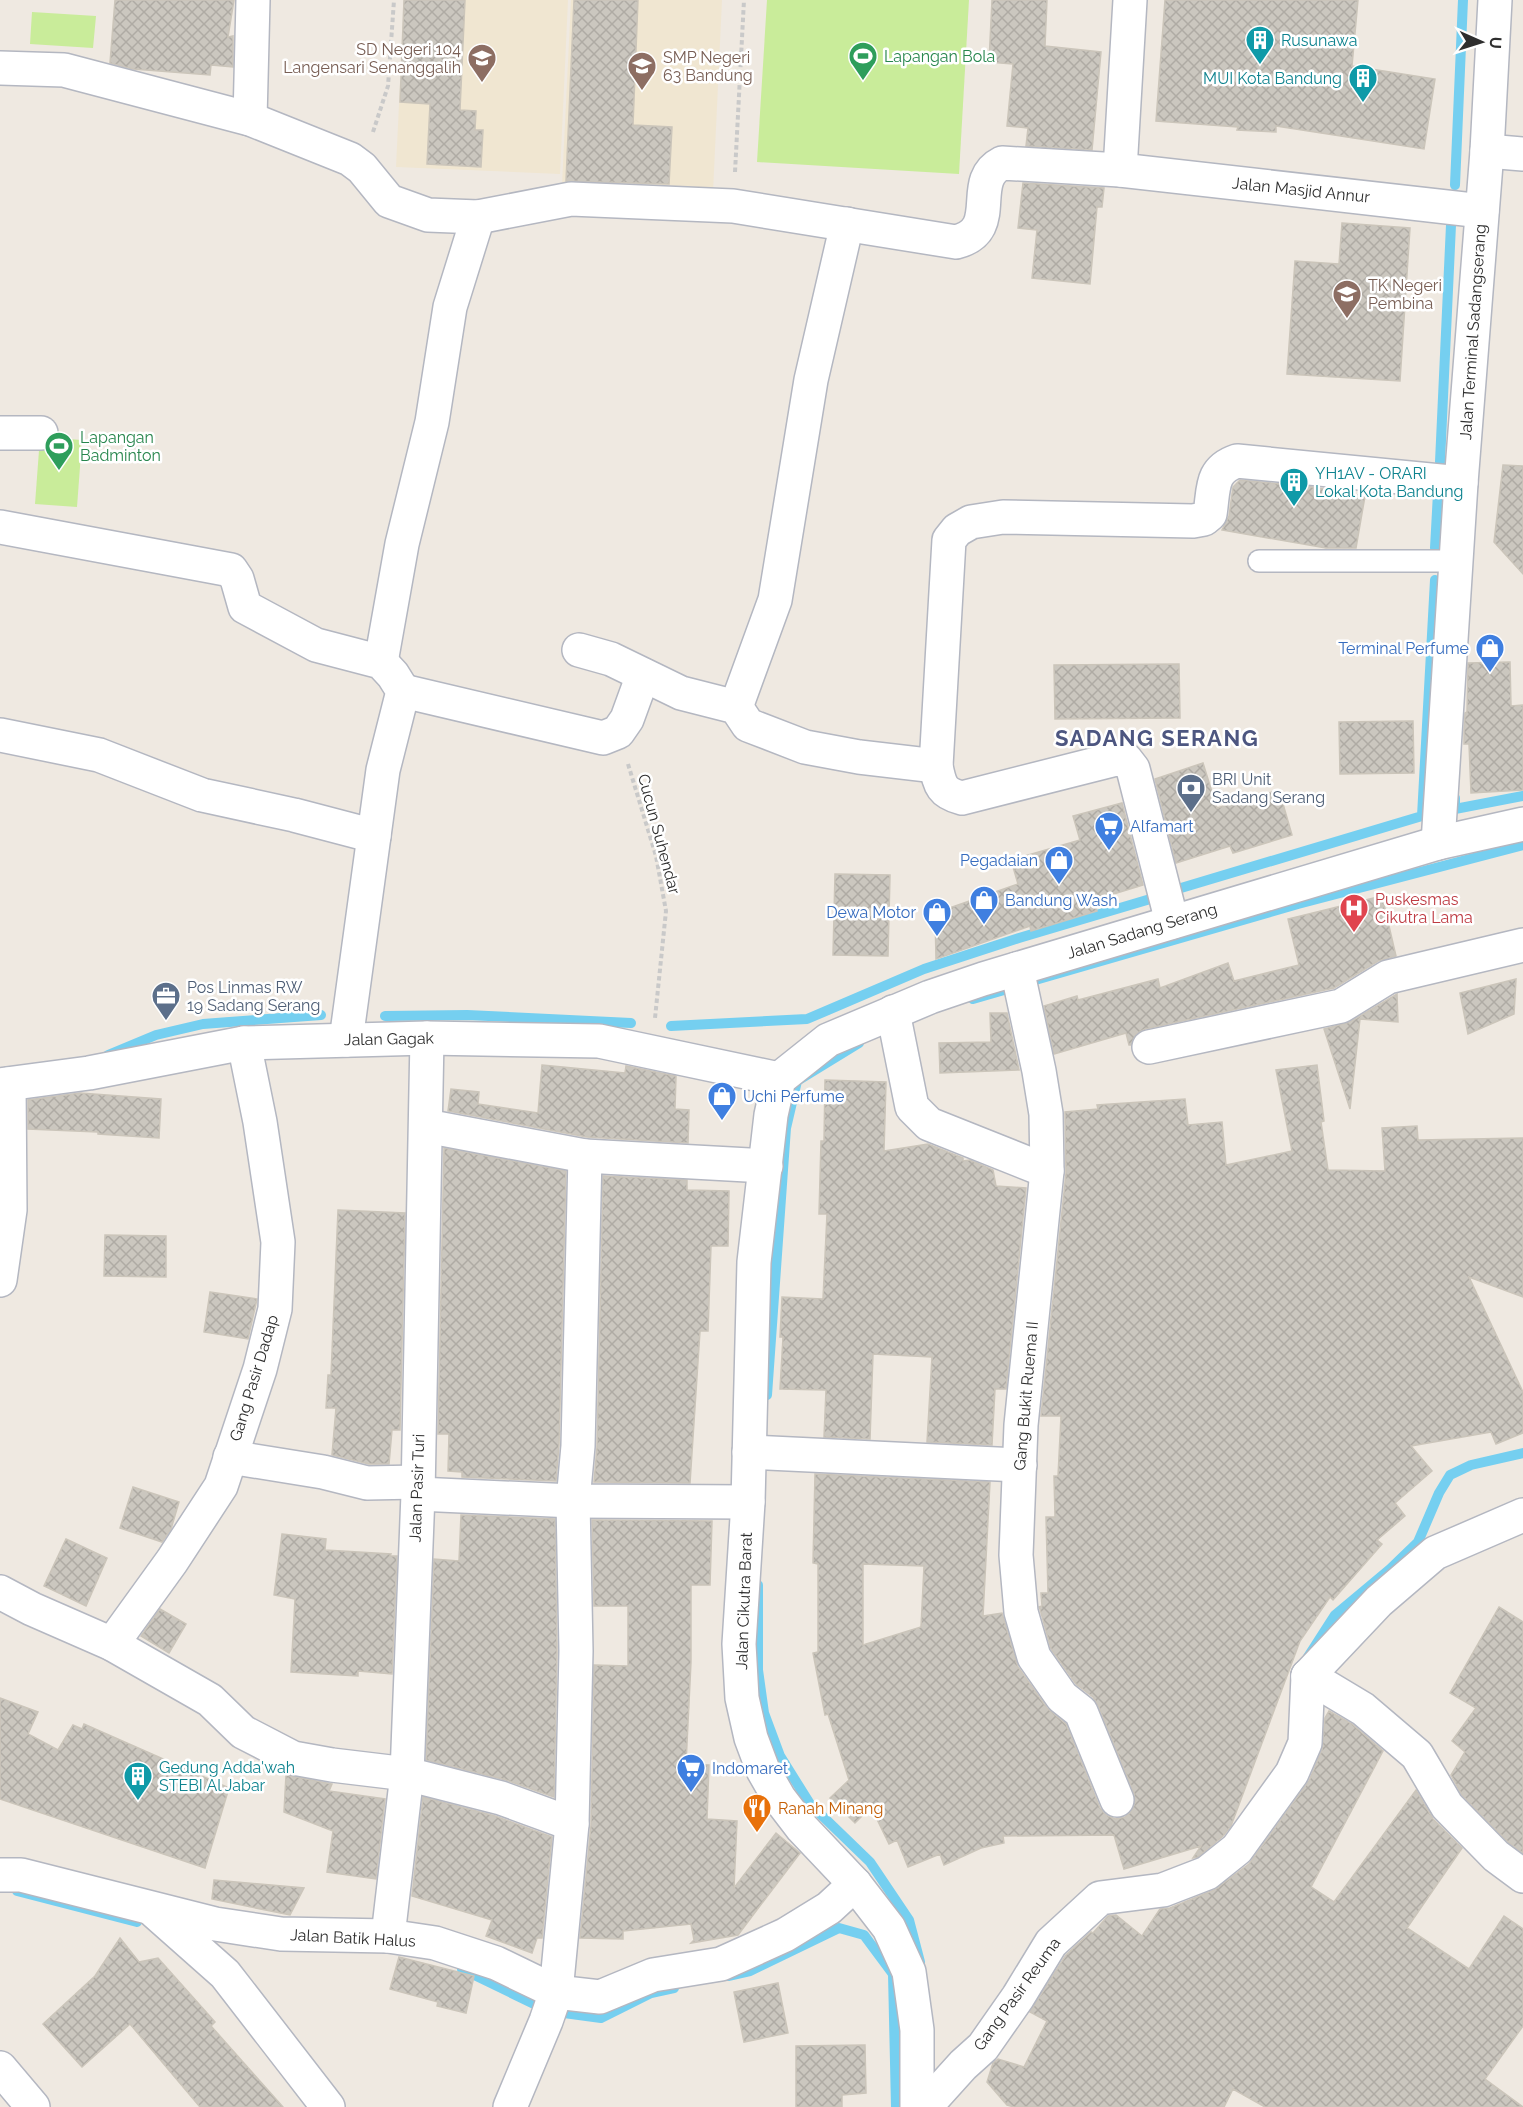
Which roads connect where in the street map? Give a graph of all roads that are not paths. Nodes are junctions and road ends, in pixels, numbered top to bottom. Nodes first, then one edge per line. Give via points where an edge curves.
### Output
1 (253, 0) edge
2 (1130, 0) edge
3 (1495, 0) edge
4 (0, 68) edge
5 (250, 119) junction
6 (1487, 152) junction
7 (1523, 154) edge
8 (1120, 170) junction
9 (1482, 211) junction
10 (478, 217) junction
11 (847, 224) junction
12 (0, 433) edge
13 (41, 433) dead end
14 (1461, 483) junction
15 (0, 527) edge
16 (1260, 561) dead end
17 (1457, 561) junction
18 (579, 650) dead end
19 (381, 662) junction
20 (643, 675) junction
21 (403, 691) junction
22 (736, 707) junction
23 (0, 735) edge
24 (936, 766) junction
25 (1523, 824) edge
26 (374, 836) junction
27 (1438, 843) junction
28 (1172, 922) junction
29 (1523, 945) edge
30 (1017, 969) junction
31 (893, 1012) junction
32 (427, 1038) junction
33 (346, 1040) junction
34 (244, 1043) junction
35 (1149, 1047) dead end
36 (778, 1079) junction
37 (4, 1084) edge
38 (426, 1126) junction
39 (585, 1156) junction
40 (766, 1166) junction
41 (1047, 1171) junction
42 (0, 1280) edge
43 (749, 1452) junction
44 (230, 1457) junction
45 (1020, 1465) junction
46 (418, 1488) junction
47 (573, 1501) junction
48 (748, 1502) junction
49 (1523, 1515) edge
50 (0, 1592) edge
51 (112, 1644) junction
52 (1308, 1676) junction
53 (407, 1774) junction
54 (1117, 1800) dead end
55 (572, 1824) junction
56 (0, 1875) edge
57 (1523, 1876) edge
58 (855, 1884) junction
59 (148, 1906) junction
60 (388, 1936) junction
61 (556, 1992) junction
62 (0, 2068) edge
63 (926, 2104) edge
64 (33, 2107) edge
65 (328, 2107) edge
66 (510, 2107) edge

1 - 5 street
2 - 8 street
3 - 6 street, Jalan Terminal Sadangserang
4 - 5 street via 64,70
5 - 10 street via 350,159 389,201 428,215
6 - 7 street
6 - 9 street, Jalan Terminal Sadangserang
8 - 9 street, Jalan Masjid Annur
8 - 11 street, Jalan Masjid Annur via 1002,163 992,168 987,179 980,226 968,239 956,242
9 - 14 street, Jalan Terminal Sadangserang
10 - 11 street via 571,199 733,206
10 - 19 street via 450,307 432,422 402,544
11 - 22 street via 811,380 775,600
12 - 13 street
14 - 17 street, Jalan Terminal Sadangserang
14 - 24 street via 1237,461 1216,474 1210,514 1203,519 1003,517 971,522 957,530 950,540
15 - 19 street via 231,570 245,607 316,645
16 - 17 lane
17 - 27 street, Jalan Terminal Sadangserang
18 - 20 street via 611,659
19 - 21 street
20 - 21 street via 627,719 618,732 603,738
20 - 22 street via 681,693
21 - 26 street via 383,770
22 - 24 street via 748,725 805,747
23 - 26 street via 99,755 202,795
24 - 28 street via 943,789 962,798 1116,759 1126,760 1133,769
25 - 27 street, Jalan Sadang Serang
26 - 33 street
27 - 28 street, Jalan Sadang Serang
28 - 30 street, Jalan Sadang Serang
29 - 35 street via 1388,977 1341,1006
30 - 31 street, Jalan Sadang Serang
30 - 41 street, Gang Bukit Ruema II via 1046,1114
31 - 36 street, Jalan Sadang Serang via 828,1040
31 - 41 street via 912,1107 929,1124
32 - 33 street, Jalan Gagak
32 - 36 street, Jalan Gagak via 599,1041
32 - 38 street, Jalan Pasir Turi
33 - 34 street, Jalan Gagak
34 - 37 street, Jalan Gagak via 89,1073
34 - 44 street, Gang Pasir Dadap via 278,1242 275,1310
36 - 40 street, Jalan Cikutra Barat
37 - 42 street via 10,1210
38 - 39 street
38 - 46 street, Jalan Pasir Turi
39 - 40 street
39 - 47 street via 578,1446
40 - 43 street, Jalan Cikutra Barat via 754,1262
41 - 45 street, Gang Bukit Ruema II
43 - 45 street
43 - 48 street, Jalan Cikutra Barat
44 - 46 street via 367,1483
44 - 51 street, Gang Pasir Dadap via 221,1486
45 - 54 street, Gang Bukit Ruema II via 1016,1555 1021,1612 1034,1657 1062,1696 1081,1712
46 - 47 street
46 - 53 street, Jalan Pasir Turi
47 - 48 street
47 - 55 street via 576,1651
48 - 58 street, Jalan Cikutra Barat via 739,1644 742,1698 751,1738 779,1798
49 - 52 street via 1435,1553 1379,1601
50 - 51 street
51 - 53 street via 210,1700 243,1732 293,1758
52 - 57 street via 1364,1709 1417,1755 1447,1806 1496,1856
52 - 63 street, Gang Pasir Reuma via 1305,1743 1292,1773 1237,1849 1207,1873 1163,1890 1100,1898 1051,1942 983,2047
53 - 55 street via 501,1798
53 - 60 street, Jalan Pasir Turi
55 - 61 street
56 - 59 street, Jalan Batik Halus via 21,1875
58 - 61 street, Jalan Batik Halus via 829,1908 784,1935 721,1964 653,1975 600,1997
58 - 63 street, Jalan Cikutra Barat via 889,1928 909,1972
59 - 60 street, Jalan Batik Halus via 215,1924 281,1934
59 - 65 street via 225,1974
60 - 61 street, Jalan Batik Halus via 435,1943 496,1963
61 - 66 street
62 - 64 street

